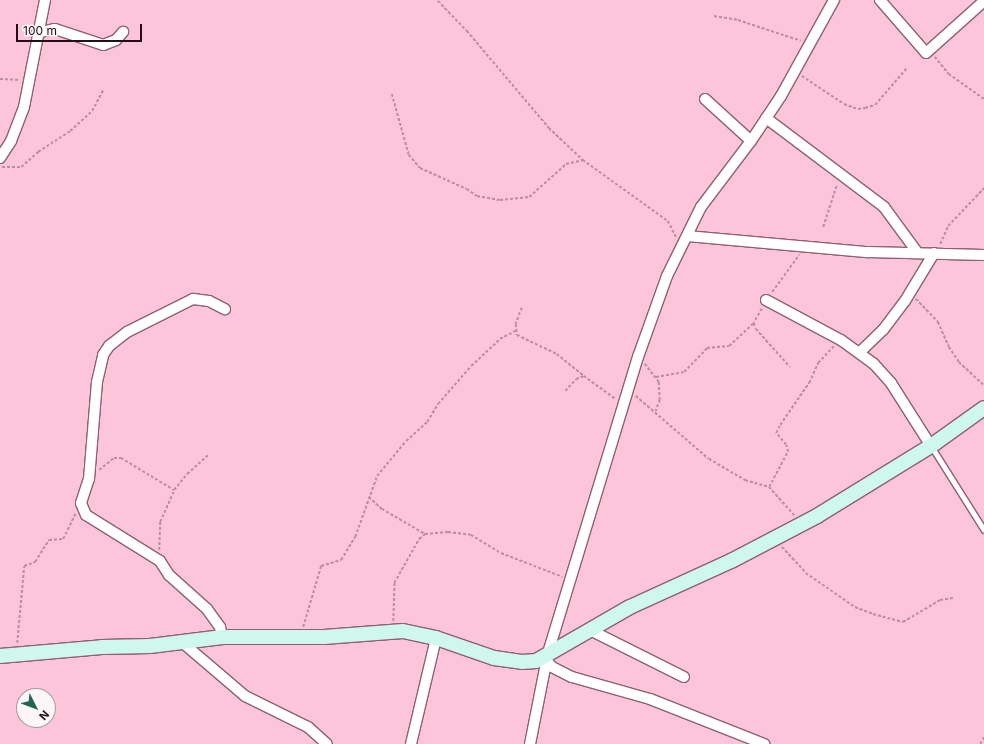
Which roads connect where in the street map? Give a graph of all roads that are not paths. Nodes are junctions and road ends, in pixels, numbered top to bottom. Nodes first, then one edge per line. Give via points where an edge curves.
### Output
1 (45, 0) edge
2 (834, 0) edge
3 (880, 0) edge
4 (984, 1) edge
5 (123, 32) dead end
6 (37, 33) junction
7 (705, 99) dead end
8 (766, 118) junction
9 (752, 141) junction
10 (0, 158) edge
11 (687, 236) junction
12 (917, 252) junction
13 (934, 253) junction
14 (984, 255) edge
15 (766, 300) dead end
16 (225, 309) dead end
17 (860, 352) junction
18 (984, 408) edge
19 (931, 446) junction
20 (984, 530) edge
21 (590, 630) junction
22 (222, 637) junction
23 (436, 638) junction
24 (183, 643) junction
25 (0, 656) edge
26 (547, 657) junction
27 (684, 677) dead end
28 (327, 744) edge
29 (411, 744) edge
30 (530, 744) edge
31 (764, 744) edge

1 - 6 street
2 - 8 street via 795,72
3 - 4 street via 926,53
5 - 6 street via 116,40 103,45 55,29
6 - 10 street via 19,122
7 - 9 street
8 - 9 street
8 - 12 street via 884,207
9 - 11 street via 719,181
11 - 12 street via 803,248
11 - 26 street via 666,276 638,357
12 - 13 street
13 - 14 street
13 - 17 street via 911,294 883,330
15 - 17 street
16 - 22 street via 209,300 193,299 126,332 109,346 103,355 97,382 89,479 80,503 86,515 160,561 169,575 207,610 220,627
17 - 19 street via 891,383
18 - 19 street
19 - 20 lane
19 - 21 street via 802,524 630,607
21 - 26 street
21 - 27 street
22 - 23 street via 298,638 414,632
22 - 24 street
23 - 26 street via 494,658 522,662
23 - 29 street
24 - 25 street
24 - 28 street via 245,696 308,727
26 - 30 street
26 - 31 street via 552,667 572,677 650,699

